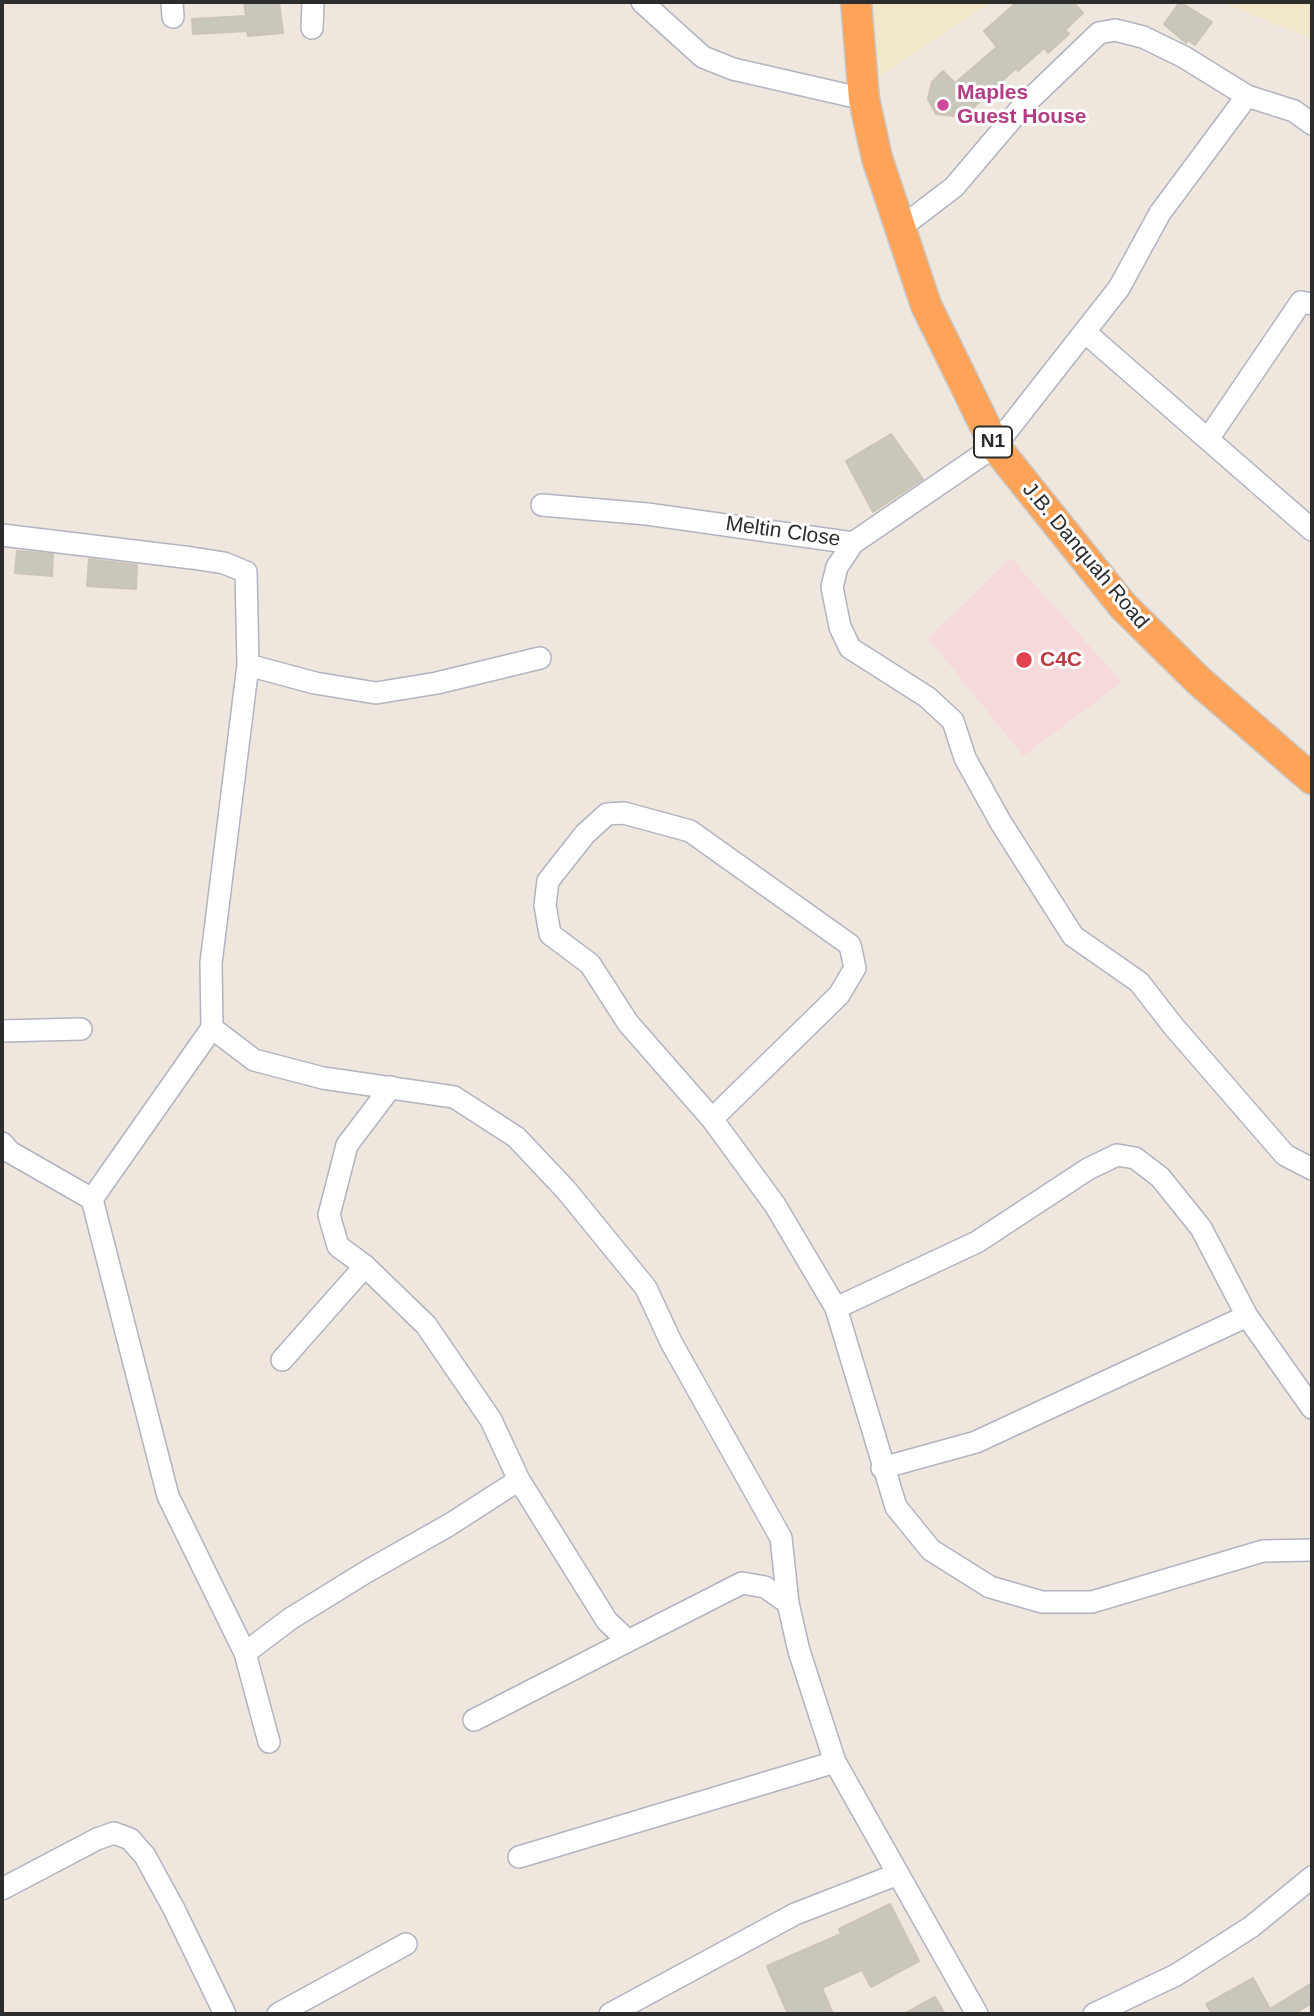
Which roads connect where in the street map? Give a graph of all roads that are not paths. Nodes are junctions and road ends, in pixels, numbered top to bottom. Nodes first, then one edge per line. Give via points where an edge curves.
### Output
1 (313, 2) edge
2 (642, 2) edge
3 (856, 2) edge
4 (312, 28) dead end
5 (1247, 96) junction
6 (864, 99) junction
7 (1312, 124) edge
8 (899, 229) junction
9 (1312, 304) edge
10 (1086, 333) junction
11 (1208, 439) junction
12 (995, 446) junction
13 (541, 505) dead end
14 (1312, 530) edge
15 (2, 535) edge
16 (853, 543) junction
17 (540, 658) dead end
18 (248, 665) junction
19 (1312, 779) edge
20 (212, 1028) junction
21 (80, 1029) dead end
22 (2, 1031) edge
23 (391, 1087) junction
24 (712, 1119) junction
25 (2, 1143) edge
26 (1312, 1169) edge
27 (92, 1199) junction
28 (365, 1266) junction
29 (836, 1308) junction
30 (1247, 1316) junction
31 (282, 1360) dead end
32 (1312, 1408) edge
33 (882, 1468) junction
34 (519, 1480) junction
35 (1312, 1550) edge
36 (788, 1603) junction
37 (628, 1641) junction
38 (246, 1653) junction
39 (474, 1720) dead end
40 (270, 1742) dead end
41 (835, 1762) junction
42 (519, 1857) dead end
43 (898, 1874) junction
44 (1312, 1877) edge
45 (2, 1889) edge
46 (406, 1944) dead end
47 (225, 2014) edge
48 (278, 2014) edge
49 (610, 2014) edge
50 (977, 2014) edge
51 (1094, 2014) edge

1 - 4 street
2 - 6 street via 703,57 755,75
3 - 6 highway, J.B. Danquah Road / N1
5 - 7 street via 1294,111
5 - 8 street via 1143,37 1115,30 1099,33 1022,107 954,187
5 - 10 street, Meltin Close via 1160,213 1119,288
6 - 8 highway, J.B. Danquah Road / N1
8 - 12 highway, J.B. Danquah Road / N1 via 926,305
9 - 11 street via 1301,302
10 - 11 street
10 - 12 street, Meltin Close
11 - 14 street
12 - 16 street, Meltin Close
12 - 19 highway, J.B. Danquah Road / N1 via 1123,606 1199,681
13 - 16 street, Meltin Close via 658,515
15 - 18 street via 192,558 246,572
16 - 26 street via 837,567 832,587 840,627 850,648 927,698 953,721 965,758 989,801 1073,936 1139,982 1285,1155
17 - 18 street via 376,693
18 - 20 street via 211,963
20 - 23 street via 254,1060 323,1078
20 - 27 street
21 - 22 street
23 - 28 street via 347,1145 329,1215 338,1246
23 - 36 street via 454,1097 516,1137 646,1288 780,1538
24 - 24 street via 628,1023 590,964 550,934 545,905 548,881 584,834 607,814 624,813 690,831 850,945 855,968 839,995
24 - 29 street via 775,1205
25 - 27 street
27 - 38 street via 168,1496
28 - 31 street
28 - 34 street via 426,1325 491,1419
29 - 30 street via 977,1242 1117,1155 1135,1158 1160,1177 1201,1228
29 - 33 street
30 - 32 street
30 - 33 street via 976,1442
33 - 35 street via 896,1507 930,1550 990,1587 1042,1602 1091,1602 1263,1551
34 - 37 street via 607,1621
34 - 38 street via 290,1619
36 - 37 street via 765,1587 742,1583
36 - 41 street
37 - 39 street
38 - 40 street
41 - 42 street
41 - 43 street
43 - 49 street via 795,1914
43 - 50 street
44 - 51 street via 1251,1927 1176,1975
45 - 47 street via 97,1839 114,1833 130,1839 145,1856 174,1909
46 - 48 street

